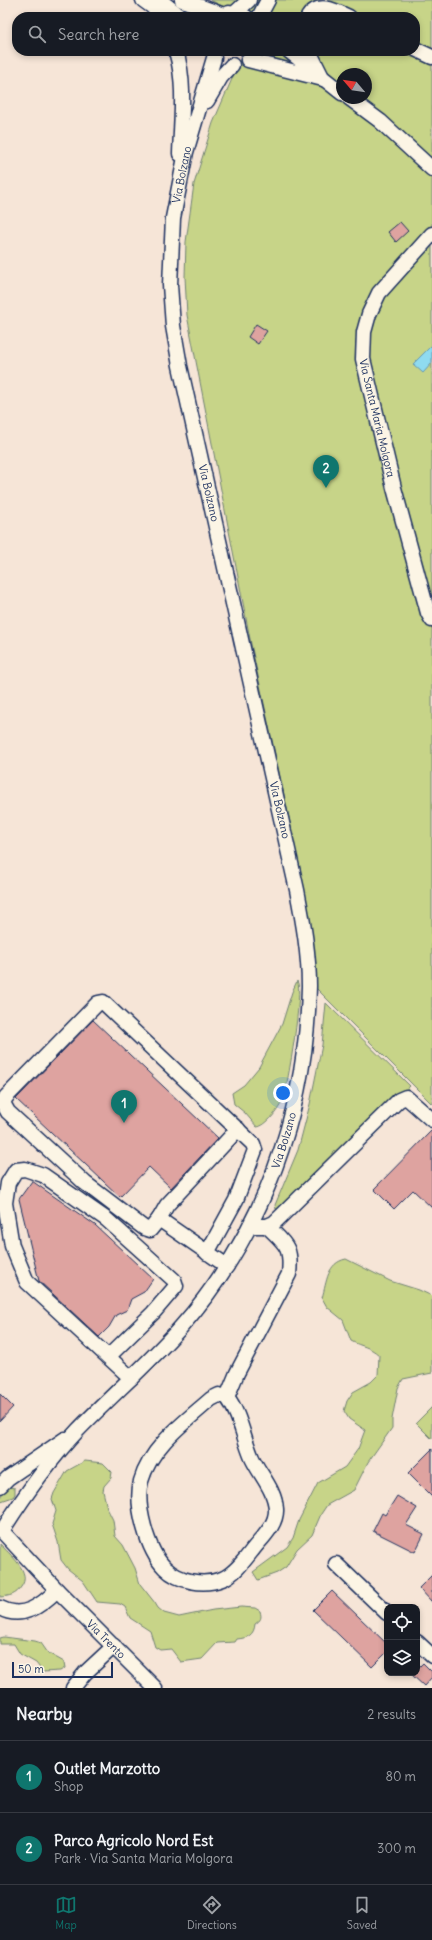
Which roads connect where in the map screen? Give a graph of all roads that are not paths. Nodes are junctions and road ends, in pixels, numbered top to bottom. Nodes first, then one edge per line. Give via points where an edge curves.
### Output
1 (143, 0) edge
2 (160, 0) edge
3 (182, 0) edge
4 (249, 0) edge
5 (268, 0) edge
6 (157, 12) edge
7 (175, 12) edge
8 (221, 12) edge
9 (235, 12) edge
10 (262, 12) edge
11 (316, 12) edge
12 (335, 12) edge
13 (420, 51) edge
14 (177, 56) edge
15 (212, 56) edge
16 (213, 56) edge
17 (251, 56) edge
18 (255, 56) edge
19 (295, 56) edge
20 (312, 56) edge
21 (432, 57) edge
22 (232, 65) junction
23 (323, 79) junction
24 (336, 89) edge
25 (357, 104) edge
26 (194, 126) junction
27 (432, 169) edge
28 (180, 178) junction
29 (432, 234) edge
30 (432, 620) edge
31 (432, 1120) edge
32 (238, 1129) junction
33 (159, 1219) junction
34 (250, 1226) junction
35 (267, 1226) junction
36 (207, 1253) junction
37 (227, 1266) junction
38 (108, 1357) junction
39 (130, 1378) junction
40 (227, 1397) junction
41 (77, 1432) junction
42 (0, 1486) edge
43 (1, 1530) edge
44 (336, 1564) dead end
45 (57, 1590) junction
46 (0, 1608) edge
47 (384, 1610) edge
48 (420, 1645) edge
49 (114, 1646) junction
50 (432, 1656) edge
51 (73, 1688) edge
52 (155, 1688) edge

1 - 6 street
2 - 7 street
3 - 8 street
4 - 9 street
5 - 10 street
11 - 12 street via 325,8
13 - 21 street
14 - 28 street via 183,90
15 - 26 street, Via Bolzano
16 - 22 street via 220,62
17 - 22 street via 238,65
18 - 23 street
19 - 23 street
20 - 23 street
22 - 26 street, Via Bolzano via 221,77
23 - 24 street
25 - 27 street via 380,121
26 - 28 street, Via Bolzano
28 - 34 street, Via Bolzano via 170,258 176,346 290,855 303,923 308,970 308,1016 298,1089 277,1163
29 - 30 street, Via Santa Maria Molgora via 379,293 364,332 362,359 394,488
31 - 35 street via 406,1097 399,1100 274,1223
32 - 33 street via 167,1205
32 - 33 street via 103,1002 98,1003 6,1097 3,1103 8,1112 85,1183 144,1228 150,1230
32 - 36 street via 249,1139 255,1150 236,1200
33 - 36 street
34 - 35 street
34 - 37 street, Via Bolzano
35 - 40 street via 289,1250 290,1274 237,1373
36 - 37 street
37 - 39 street, Via Bolzano via 206,1298
38 - 38 street via 27,1282 12,1246 5,1203 8,1183 16,1170 24,1169 43,1176 106,1220 174,1280 176,1286 153,1313
38 - 39 street
39 - 41 street, Via Bolzano
40 - 40 street via 219,1395 211,1399 180,1426 149,1461 141,1480 139,1495 142,1520 152,1550 165,1568 189,1581 223,1579 238,1567 274,1521 276,1510 273,1496 253,1459 238,1417
41 - 42 street
41 - 43 street via 21,1500
43 - 45 street, Via Trento
44 - 47 street
45 - 46 street via 38,1606 25,1612 10,1613
45 - 49 street, Via Trento
48 - 50 street
49 - 51 street
49 - 52 street, Via Trento

